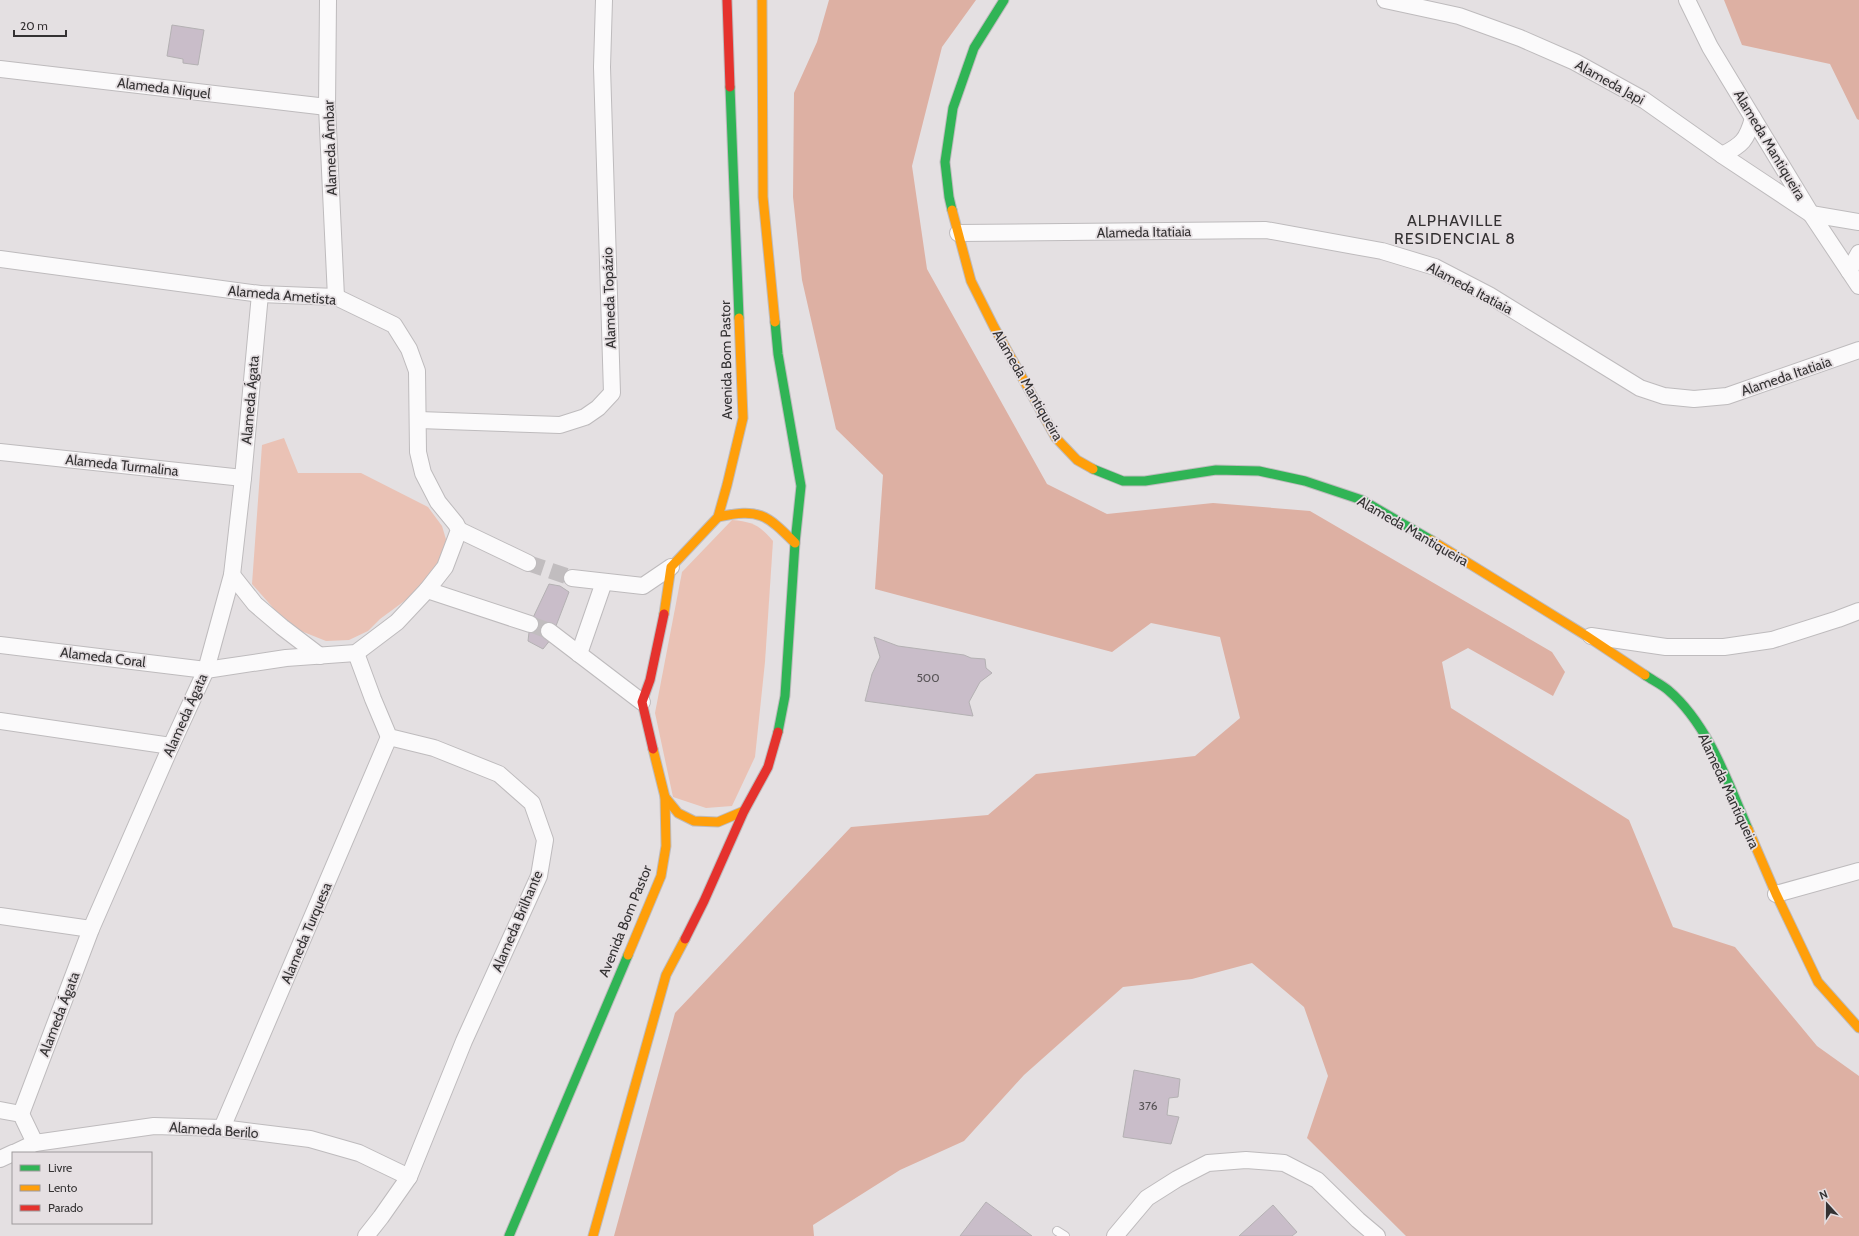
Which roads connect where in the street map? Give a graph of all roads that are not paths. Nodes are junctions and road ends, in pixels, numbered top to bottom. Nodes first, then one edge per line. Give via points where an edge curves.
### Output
1 (328, 0) edge
2 (604, 0) edge
3 (727, 0) edge
4 (762, 0) edge
5 (771, 0) edge
6 (1004, 0) edge
7 (1385, 0) edge
8 (1687, 0) edge
9 (762, 12) junction
10 (0, 69) edge
11 (327, 107) junction
12 (1753, 118) junction
13 (1722, 155) junction
14 (1811, 214) junction
15 (1859, 222) edge
16 (958, 233) junction
17 (1859, 253) edge
18 (0, 259) edge
19 (1849, 271) junction
20 (1859, 286) edge
21 (260, 294) junction
22 (336, 297) junction
23 (1859, 350) edge
24 (419, 420) junction
25 (0, 452) edge
26 (243, 478) junction
27 (718, 517) junction
28 (457, 527) junction
29 (795, 543) junction
30 (528, 563) tunnel mouth
31 (671, 567) junction
32 (232, 575) junction
33 (572, 578) tunnel mouth
34 (604, 582) junction
35 (427, 590) junction
36 (1859, 611) edge
37 (530, 624) tunnel mouth
38 (549, 631) tunnel mouth
39 (1585, 635) junction
40 (0, 644) edge
41 (356, 653) junction
42 (579, 654) junction
43 (320, 656) junction
44 (206, 670) junction
45 (642, 702) junction
46 (0, 721) edge
47 (389, 737) junction
48 (171, 746) junction
49 (665, 797) junction
50 (744, 811) junction
51 (1859, 871) edge
52 (1776, 894) junction
53 (0, 916) edge
54 (91, 929) junction
55 (1859, 1028) edge
56 (0, 1110) edge
57 (22, 1114) junction
58 (222, 1128) junction
59 (35, 1143) junction
60 (15, 1152) edge
61 (12, 1153) edge
62 (0, 1159) edge
63 (409, 1177) junction
64 (1057, 1231) dead end
65 (366, 1236) edge
66 (508, 1236) edge
67 (593, 1236) edge
68 (1066, 1236) edge
69 (1115, 1236) edge
70 (1377, 1236) edge

1 - 11 street, Alameda Âmbar
2 - 24 street, Alameda Topázio via 602,67 612,393 585,417 560,425
3 - 27 street, Avenida Bom Pastor via 743,418
4 - 9 street
5 - 9 lane
6 - 16 street, Alameda Mantiqueira via 974,48 953,108 944,162
7 - 13 street, Alameda Japi via 1459,16 1576,62 1644,100
8 - 12 street, Alameda Mantiqueira via 1710,47
9 - 29 street via 763,197 778,354 801,486
10 - 11 street, Alameda Niquel
11 - 22 street, Alameda Âmbar
12 - 13 street via 1745,141
12 - 14 street, Alameda Mantiqueira
13 - 14 street, Alameda Japi
14 - 15 street
14 - 19 street, Alameda Mantiqueira
16 - 23 street, Alameda Itatiaia via 1266,230 1382,251 1435,267 1489,295 1640,388 1664,396 1694,399 1727,396
16 - 39 street, Alameda Mantiqueira via 971,281 994,327 1056,438 1077,460 1100,474 1123,480 1145,481 1216,470 1259,471 1305,481 1362,500
17 - 19 street
18 - 21 street, Alameda Ametista
19 - 20 street, Alameda Mantiqueira
21 - 22 street, Alameda Ametista
21 - 26 street, Alameda Ágata
22 - 24 street, Alameda Ametista via 394,325 409,349 417,371
24 - 28 street, Alameda Ametista via 418,452 423,473 438,502
25 - 26 street, Alameda Turmalina
26 - 32 street, Alameda Ágata
27 - 29 street via 740,511 754,512 771,519
27 - 31 street, Avenida Bom Pastor
28 - 30 street
28 - 35 street via 445,567
29 - 50 street via 785,696 780,724 768,767
31 - 34 street via 643,586
31 - 45 street via 661,634
32 - 43 street via 255,604
32 - 44 street, Alameda Ágata
33 - 34 street
34 - 42 street
35 - 37 street
35 - 41 street via 398,622
36 - 39 street via 1772,640 1724,647 1666,647
38 - 42 street
39 - 52 street, Alameda Mantiqueira via 1668,690 1696,721 1718,760
40 - 44 street, Alameda Coral
41 - 43 street, Alameda Coral
41 - 47 street
42 - 45 street
43 - 44 street, Alameda Coral via 286,658
44 - 48 street, Alameda Ágata
45 - 49 street, Avenida Bom Pastor
46 - 48 street
47 - 58 street, Alameda Turquesa
47 - 63 street, Alameda Brilhante via 434,748 499,774 532,803 545,840 539,876 464,1041
48 - 54 street, Alameda Ágata
49 - 50 street via 678,813 694,821 718,822
49 - 66 street, Avenida Bom Pastor via 666,846 661,876
50 - 67 street via 704,901 666,975
51 - 52 street
52 - 55 street, Alameda Mantiqueira via 1818,982
53 - 54 street
54 - 57 street, Alameda Ágata
56 - 57 street
57 - 59 street
58 - 59 street, Alameda Berilo via 154,1126
58 - 63 street, Alameda Berilo via 310,1139 359,1153
59 - 60 street, Alameda Berilo
61 - 62 street, Alameda Berilo
63 - 65 street, Alameda Brilhante
64 - 68 lane
69 - 70 street via 1147,1198 1177,1178 1208,1163 1246,1160 1284,1163 1317,1180

